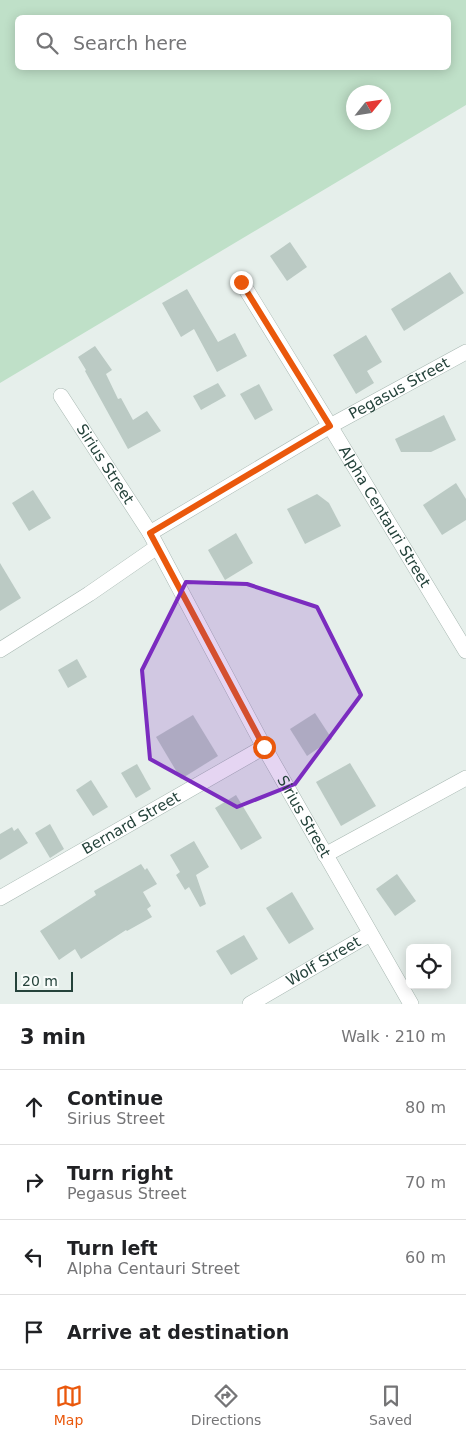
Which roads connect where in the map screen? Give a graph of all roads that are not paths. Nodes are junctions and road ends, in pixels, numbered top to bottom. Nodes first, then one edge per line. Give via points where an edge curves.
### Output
1 (241, 282) dead end
2 (466, 352) edge
3 (61, 396) dead end
4 (330, 426) junction
5 (150, 533) junction
6 (158, 547) junction
7 (0, 650) edge
8 (466, 652) edge
9 (264, 747) junction
10 (466, 778) edge
11 (325, 855) junction
12 (0, 898) edge
13 (370, 934) junction
14 (250, 1004) edge
15 (411, 1004) edge

1 - 4 street, Alpha Centauri Street
2 - 4 street, Pegasus Street
3 - 5 street, Sirius Street
4 - 5 street, Pegasus Street
4 - 8 street, Alpha Centauri Street
5 - 6 street, Sirius Street
6 - 7 street
6 - 9 street, Sirius Street
9 - 11 street, Sirius Street
9 - 12 street, Bernard Street
10 - 11 street
11 - 13 street, Sirius Street
13 - 14 street, Wolf Street
13 - 15 street, Sirius Street

